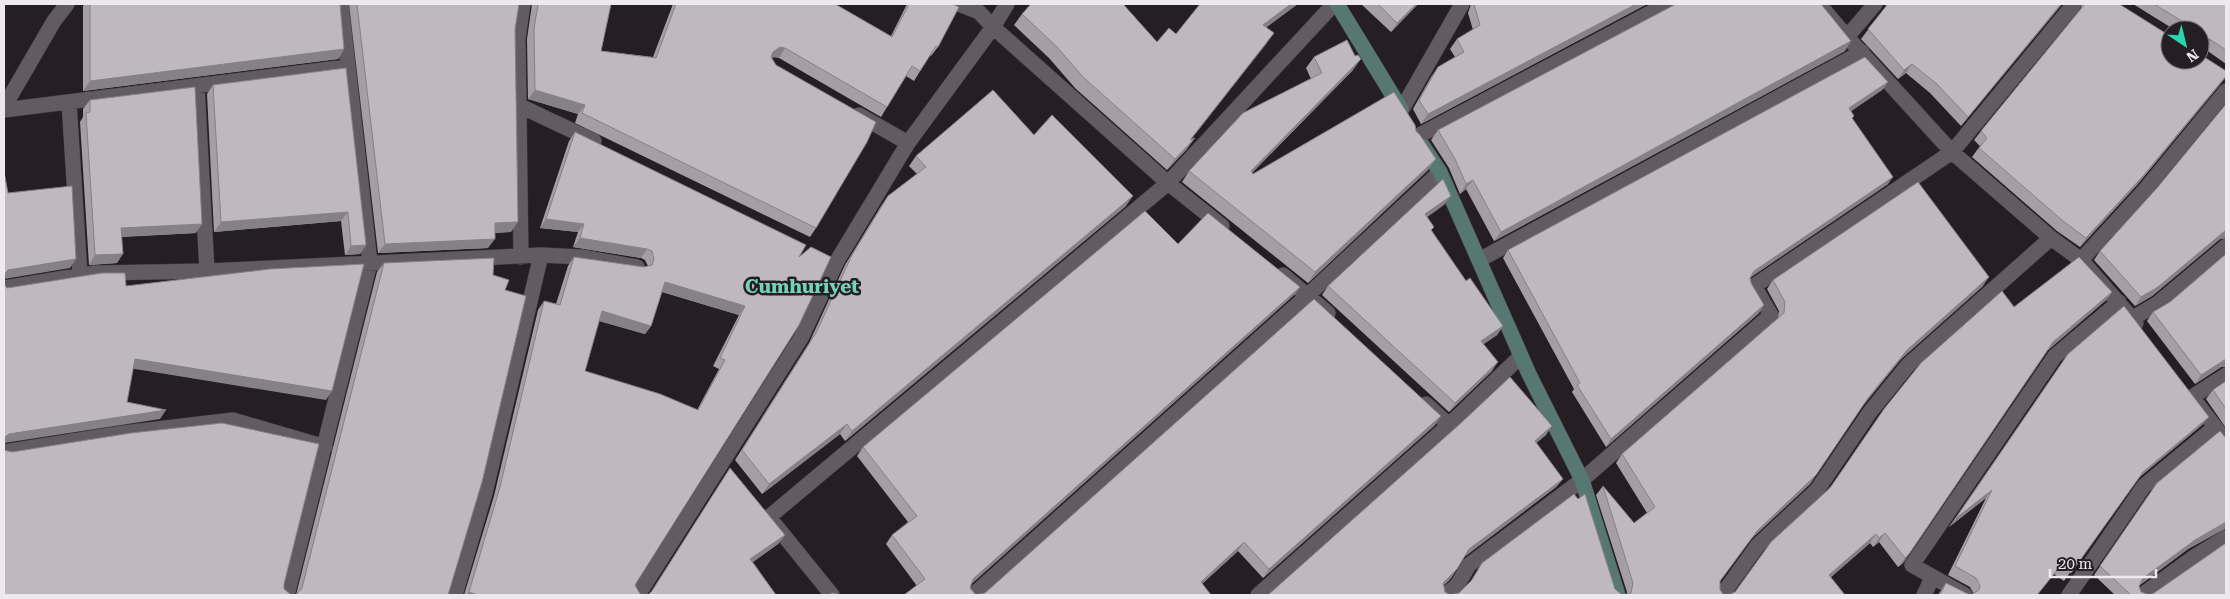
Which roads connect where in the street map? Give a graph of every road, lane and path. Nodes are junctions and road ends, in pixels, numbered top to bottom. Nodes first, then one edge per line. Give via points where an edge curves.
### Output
1 (67, 4) edge
2 (341, 4) edge
3 (523, 4) edge
4 (959, 4) edge
5 (1007, 4) edge
6 (1336, 4) edge
7 (1462, 4) edge
8 (1667, 4) edge
9 (1819, 4) edge
10 (1875, 4) edge
11 (2074, 4) edge
12 (993, 27) junction
13 (1847, 37) junction
14 (1862, 52) junction
15 (346, 67) junction
16 (196, 86) junction
17 (2226, 91) edge
18 (69, 102) junction
19 (518, 105) junction
20 (4, 108) edge
21 (849, 109) edge
22 (1402, 109) junction
23 (1416, 137) junction
24 (908, 143) junction
25 (607, 148) edge
26 (1952, 152) junction
27 (1440, 172) junction
28 (1168, 183) junction
29 (1230, 233) edge
30 (2051, 238) junction
31 (2226, 246) edge
32 (820, 252) edge
33 (541, 255) junction
34 (521, 257) junction
35 (1479, 260) junction
36 (2081, 260) junction
37 (837, 261) junction
38 (370, 263) junction
39 (1269, 264) edge
40 (639, 267) edge
41 (208, 271) junction
42 (80, 275) junction
43 (4, 288) edge
44 (1308, 295) junction
45 (2119, 302) junction
46 (2133, 318) junction
47 (1336, 321) edge
48 (2144, 334) edge
49 (1521, 356) junction
50 (2226, 375) edge
51 (2180, 381) edge
52 (1414, 393) edge
53 (2192, 397) junction
54 (1449, 425) junction
55 (2215, 427) junction
56 (2226, 441) edge
57 (325, 447) junction
58 (4, 452) edge
59 (723, 461) junction
60 (734, 475) edge
61 (1582, 480) junction
62 (757, 503) edge
63 (769, 517) junction
64 (2226, 537) edge
65 (1932, 578) junction
66 (287, 595) edge
67 (455, 595) edge
68 (638, 595) edge
69 (832, 595) edge
70 (973, 595) edge
71 (1258, 595) edge
72 (1446, 595) edge
73 (1618, 595) edge
74 (1722, 595) edge
75 (1924, 595) edge
76 (1965, 595) edge
77 (2069, 595) edge
78 (2142, 595) edge

1 - 20 street
2 - 15 street
3 - 19 street via 518,38
4 - 12 street via 979,12
5 - 12 street
6 - 22 street
6 - 28 street
7 - 22 street
8 - 23 street
9 - 13 street
10 - 13 street
11 - 26 street
12 - 24 street
12 - 28 street
13 - 14 street
14 - 26 street
14 - 35 street
15 - 16 street
15 - 38 street
16 - 18 street
16 - 41 street
17 - 36 street via 2144,191
18 - 20 street
18 - 42 street
19 - 25 street
19 - 34 street
21 - 24 street
22 - 23 street
23 - 27 street
24 - 37 street
26 - 30 street
26 - 61 street via 1754,286 1771,315
27 - 35 street
27 - 44 street
28 - 29 street
28 - 63 street
30 - 36 street
30 - 74 street via 1908,365 1870,412 1817,490 1758,545
31 - 46 street via 2157,304
32 - 37 street
33 - 34 street
33 - 40 street via 582,257
33 - 67 street via 485,493
34 - 38 street
35 - 49 street
36 - 45 street
37 - 59 street via 801,338
38 - 41 street
38 - 57 street
39 - 44 street
41 - 42 street
42 - 43 street
44 - 47 street
44 - 70 street
45 - 46 street
45 - 65 street via 2055,356 1912,565
46 - 48 street
49 - 54 street
49 - 61 street
50 - 53 street
51 - 53 street
52 - 54 street
53 - 55 street
54 - 71 street
55 - 56 street
55 - 77 street via 2144,486
57 - 58 street via 232,420
57 - 66 street
59 - 60 street
59 - 68 street
61 - 72 street via 1469,565 1458,584
61 - 73 street
62 - 63 street
63 - 69 street
64 - 78 street
65 - 75 street
65 - 76 street

